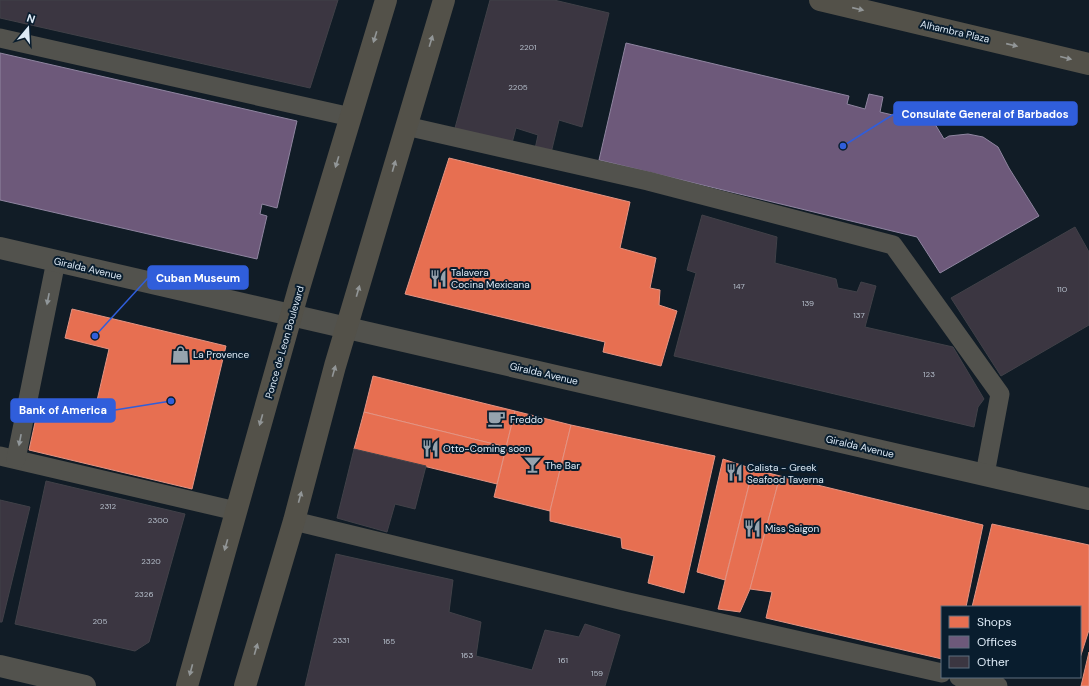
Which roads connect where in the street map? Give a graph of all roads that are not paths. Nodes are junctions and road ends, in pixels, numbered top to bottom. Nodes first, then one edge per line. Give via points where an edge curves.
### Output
1 (386, 0) edge
2 (444, 0) edge
3 (820, 0) edge
4 (0, 38) edge
5 (1089, 64) edge
6 (351, 117) junction
7 (406, 126) junction
8 (0, 248) edge
9 (56, 261) junction
10 (291, 315) junction
11 (347, 328) junction
12 (8, 458) edge
13 (985, 474) junction
14 (1089, 499) edge
15 (236, 511) junction
16 (294, 520) junction
17 (0, 666) edge
18 (941, 673) edge
19 (963, 678) edge
20 (85, 686) edge
21 (187, 686) edge
22 (245, 686) edge
23 (998, 686) edge

1 -> 6 street, Ponce de Leon Boulevard
7 -> 2 street
3 -> 5 street, Alhambra Plaza
4 - 6 lane
6 -> 10 street, Ponce de Leon Boulevard
11 -> 7 street
7 - 13 lane via 648,181 894,245 1000,394
8 - 9 street, Giralda Avenue
9 - 10 street, Giralda Avenue
9 -> 12 lane
10 - 11 street, Giralda Avenue
10 -> 15 street, Ponce de Leon Boulevard
11 - 13 street, Giralda Avenue
16 -> 11 street
12 - 15 lane
13 - 14 street, Giralda Avenue
15 -> 21 street, Ponce de Leon Boulevard
16 - 18 lane via 624,601
22 -> 16 street
17 - 20 street
19 - 23 lane

